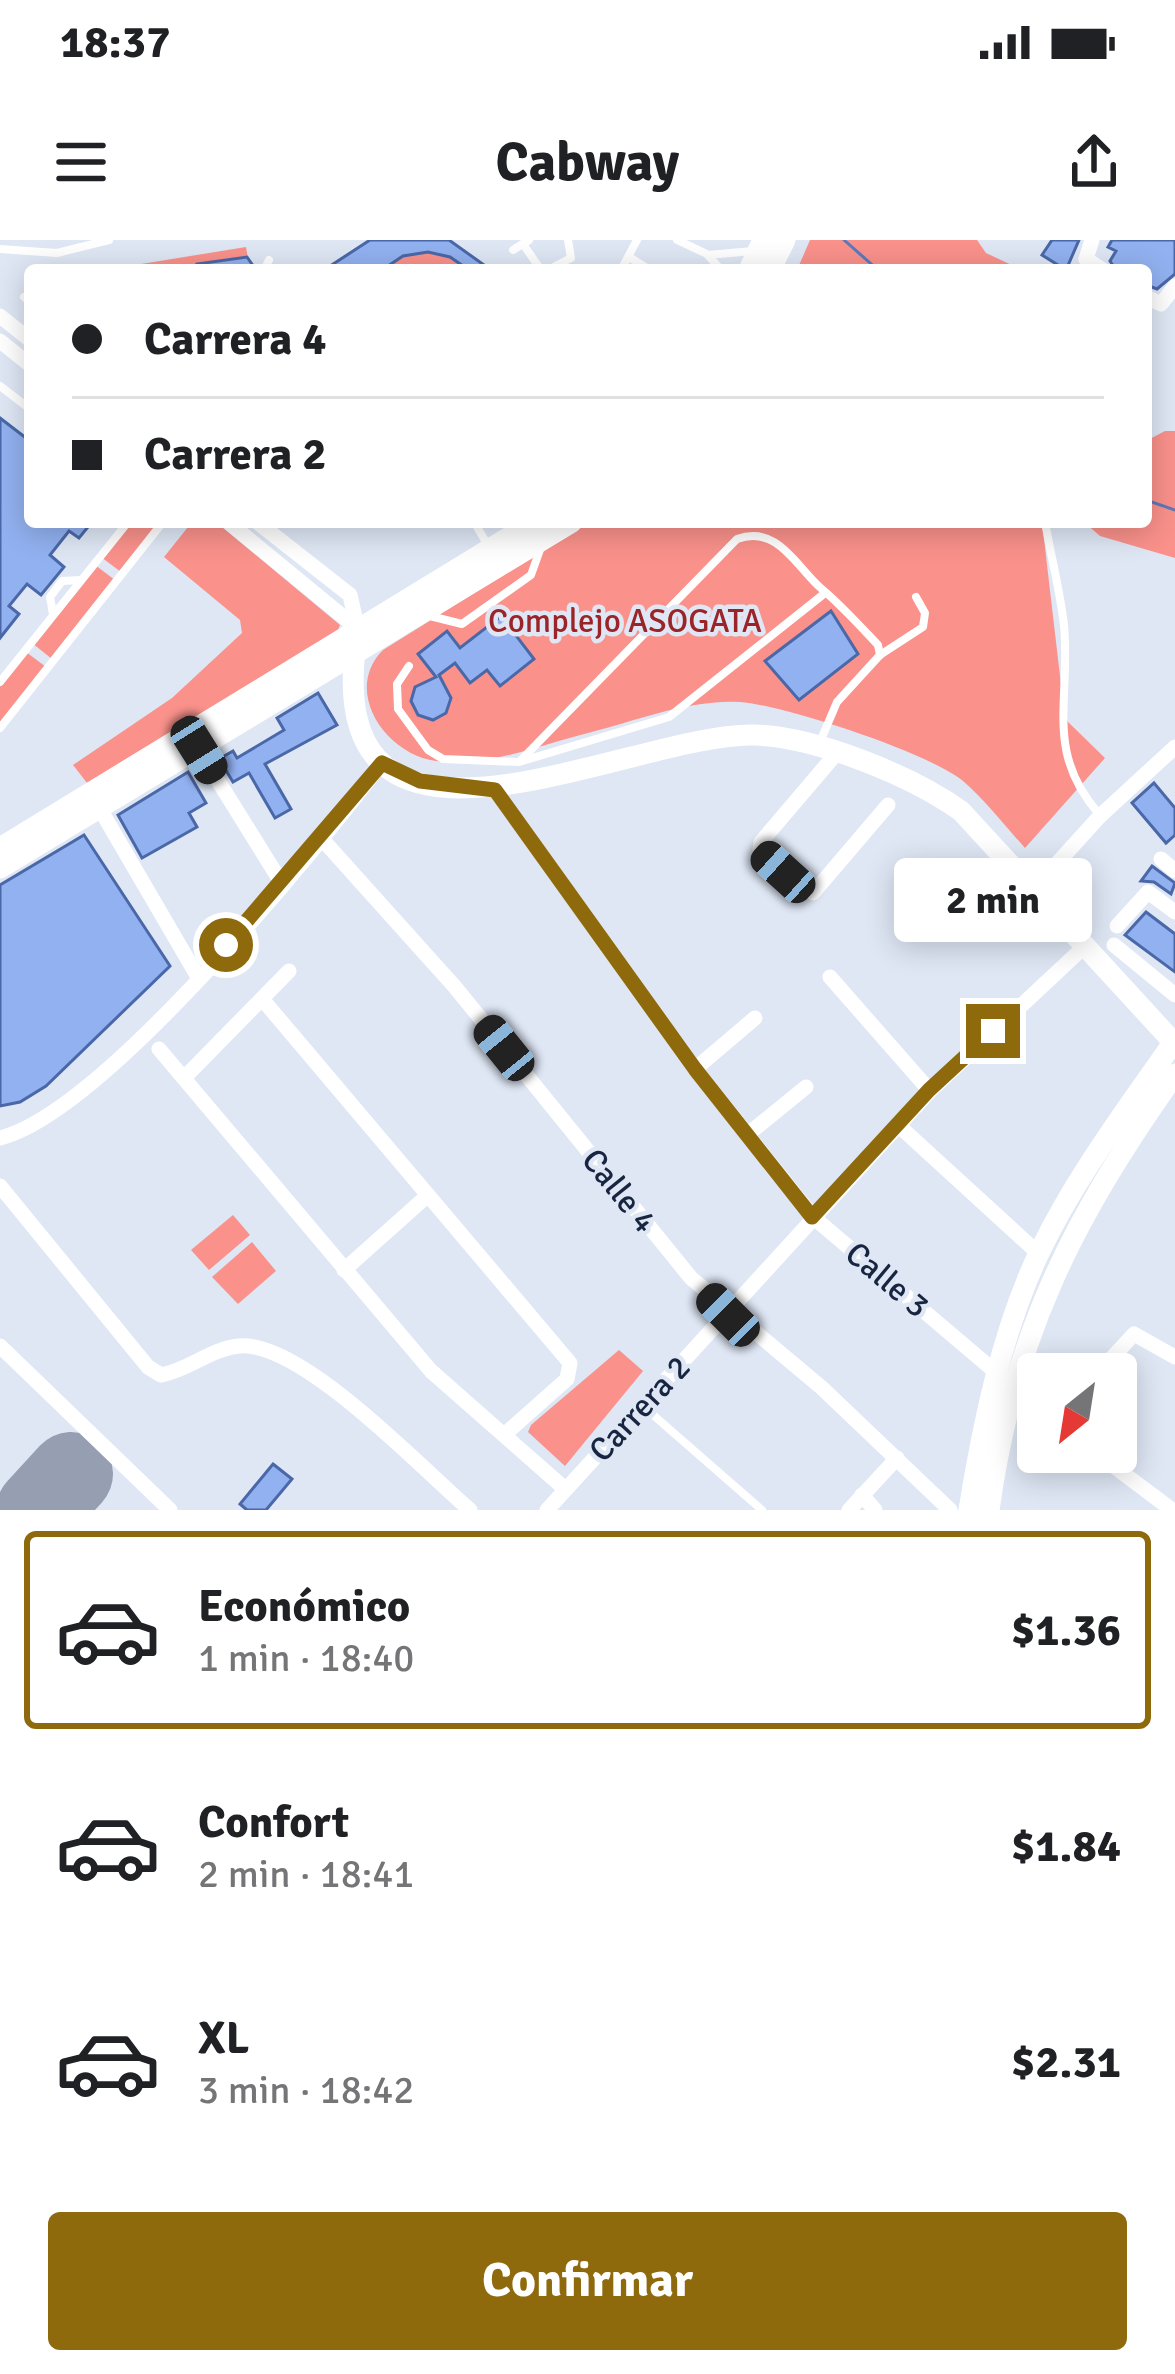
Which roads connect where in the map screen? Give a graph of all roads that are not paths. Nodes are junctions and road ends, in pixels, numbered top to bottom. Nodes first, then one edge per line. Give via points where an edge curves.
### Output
1 (109, 240) edge
2 (568, 240) edge
3 (638, 240) edge
4 (677, 240) edge
5 (785, 240) edge
6 (526, 242) edge
7 (0, 249) edge
8 (513, 250) dead end
9 (707, 254) junction
10 (629, 257) junction
11 (760, 257) edge
12 (269, 260) dead end
13 (267, 264) edge
14 (558, 264) edge
15 (625, 264) edge
16 (640, 264) edge
17 (716, 264) edge
18 (1175, 286) edge
19 (1152, 300) edge
20 (0, 316) edge
21 (24, 335) edge
22 (0, 341) edge
23 (24, 359) edge
24 (0, 386) edge
25 (24, 404) edge
26 (123, 528) edge
27 (158, 528) edge
28 (235, 528) edge
29 (265, 528) edge
30 (478, 528) edge
31 (1046, 528) edge
32 (539, 531) edge
33 (490, 548) junction
34 (825, 593) junction
35 (916, 597) dead end
36 (358, 629) junction
37 (880, 655) junction
38 (353, 657) junction
39 (409, 666) dead end
40 (0, 682) edge
41 (0, 728) edge
42 (1175, 747) edge
43 (199, 750) junction
44 (826, 752) junction
45 (519, 762) junction
46 (382, 763) junction
47 (495, 790) junction
48 (889, 805) dead end
49 (100, 809) junction
50 (1100, 816) junction
51 (322, 839) junction
52 (0, 848) edge
53 (1160, 859) dead end
54 (0, 868) edge
55 (1175, 871) edge
56 (281, 882) junction
57 (1030, 892) junction
58 (1174, 909) edge
59 (1117, 926) dead end
60 (1114, 945) dead end
61 (1084, 947) junction
62 (290, 971) dead end
63 (198, 977) junction
64 (830, 977) dead end
65 (1175, 994) edge
66 (263, 1000) junction
67 (755, 1018) dead end
68 (1175, 1042) edge
69 (159, 1049) dead end
70 (695, 1069) junction
71 (1175, 1074) edge
72 (184, 1078) junction
73 (806, 1087) dead end
74 (929, 1090) junction
75 (898, 1125) junction
76 (747, 1135) junction
77 (0, 1138) edge
78 (0, 1186) edge
79 (427, 1196) junction
80 (812, 1217) junction
81 (1039, 1253) junction
82 (344, 1270) junction
83 (728, 1315) junction
84 (0, 1346) edge
85 (1116, 1353) edge
86 (1175, 1357) edge
87 (1005, 1382) junction
88 (1017, 1391) edge
89 (643, 1406) junction
90 (504, 1435) junction
91 (897, 1457) junction
92 (1123, 1473) edge
93 (564, 1488) junction
94 (862, 1496) junction
95 (170, 1510) edge
96 (470, 1510) edge
97 (547, 1510) edge
98 (762, 1510) edge
99 (849, 1510) edge
100 (875, 1510) edge
101 (950, 1510) edge
102 (970, 1510) edge
103 (989, 1510) edge
104 (1172, 1510) edge

1 - 7 lane via 58,254
2 - 14 lane via 571,258
3 - 10 lane
4 - 9 lane
5 - 11 street
6 - 8 lane
9 - 11 lane
9 - 17 lane
10 - 15 lane
10 - 16 lane
12 - 13 lane
18 - 19 street via 1161,304
20 - 21 street
22 - 23 street
24 - 25 lane
26 - 40 lane
27 - 41 lane
28 - 36 street
29 - 36 street via 350,595
30 - 33 lane
31 - 50 lane via 1064,622 1063,755
32 - 33 street
32 - 38 street
33 - 36 street
34 - 37 lane
34 - 45 lane via 670,717
34 - 45 lane via 780,545 760,536 737,539
35 - 37 lane via 926,613 923,627
36 - 38 street
36 - 52 street
37 - 44 lane via 837,702
38 - 43 street
38 - 46 street via 358,717
39 - 45 lane via 397,684 398,709 428,750 443,759
42 - 50 street
43 - 49 street
43 - 56 street
44 - 47 street via 755,735
44 - 48 street via 760,850 813,893
44 - 57 street via 927,788 961,812
46 - 47 street via 420,781
46 - 51 street
47 - 70 street, Calle 3
49 - 54 street
49 - 63 street
50 - 57 street
51 - 56 street
51 - 83 street, Calle 4
53 - 55 street
56 - 63 street
57 - 61 street
58 - 59 street via 1148,892
60 - 65 street
61 - 68 street
61 - 74 street, Carrera 2
62 - 66 street
63 - 77 street via 69,1105
64 - 74 street
66 - 72 street
66 - 79 street
67 - 70 street
68 - 81 street
69 - 72 street
70 - 76 street, Calle 3
71 - 87 street via 1069,1237
72 - 82 street
73 - 76 street
74 - 75 street, Carrera 2
75 - 80 street, Carrera 2
75 - 81 street
76 - 80 street, Calle 3
78 - 96 street via 148,1367 161,1375 214,1352 270,1350
79 - 82 street
79 - 90 street via 569,1363 567,1379
80 - 83 street, Carrera 2
80 - 87 street, Calle 3
81 - 87 street
82 - 90 street via 431,1371
83 - 89 street, Carrera 2
83 - 91 street, Calle 4
84 - 95 street
85 - 86 street via 1134,1334
87 - 88 street, Calle 3
87 - 102 street
87 - 103 street
89 - 93 street, Carrera 2
89 - 98 lane
90 - 93 street
91 - 94 street
91 - 101 street, Calle 4
92 - 104 street
93 - 97 street, Carrera 2
94 - 99 street
94 - 100 street

